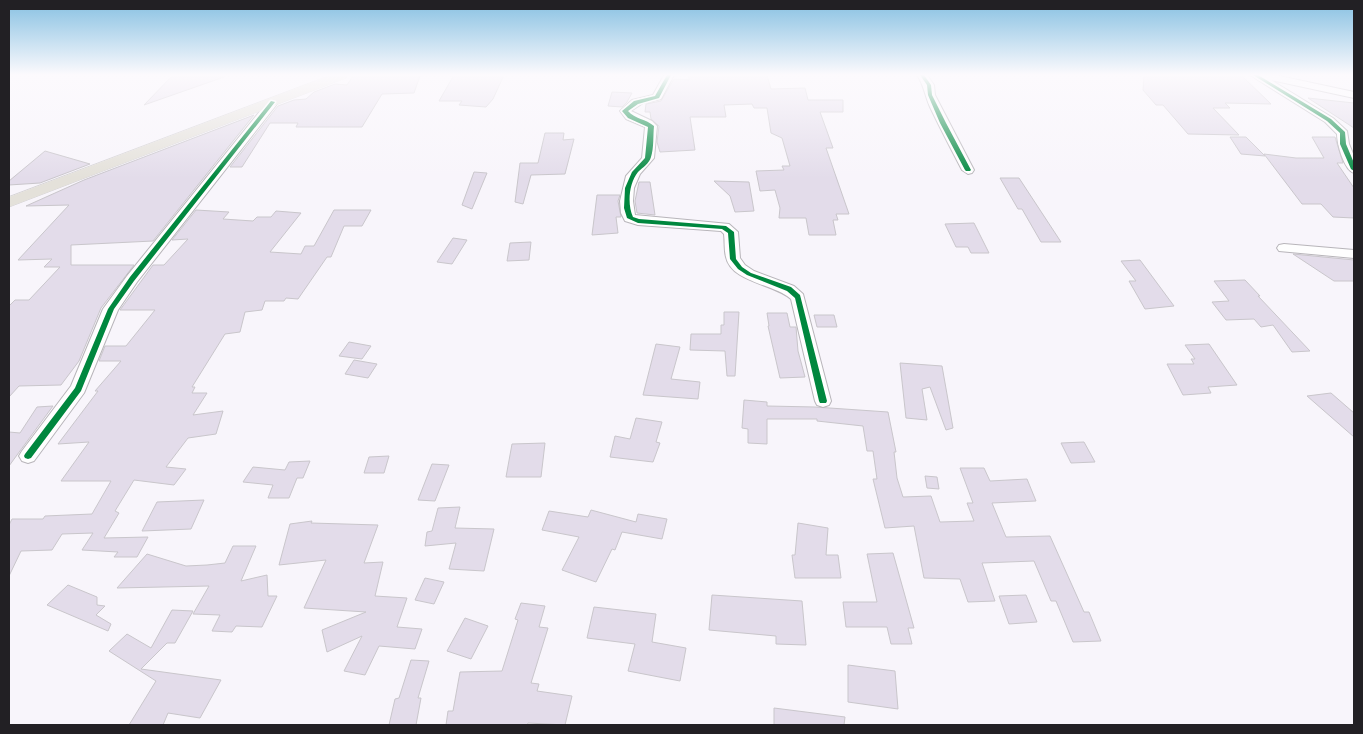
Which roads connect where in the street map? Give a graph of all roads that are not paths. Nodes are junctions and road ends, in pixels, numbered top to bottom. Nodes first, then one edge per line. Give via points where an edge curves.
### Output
1 (253, 109) edge
2 (266, 109) edge
3 (627, 109) edge
4 (937, 109) edge
5 (1311, 109) edge
6 (1354, 169) edge
7 (968, 170) dead end
8 (9, 202) edge
9 (1284, 248) dead end
10 (1354, 254) edge
11 (823, 401) dead end
12 (28, 456) dead end

1 - 8 main road
2 - 12 street via 111,309 78,389
3 - 11 street via 630,117 651,126 645,164 634,173 627,189 630,218 724,227 731,232 733,259 740,268 784,286 798,297
4 - 7 street
5 - 6 street via 1343,133 1343,144
9 - 10 lane

